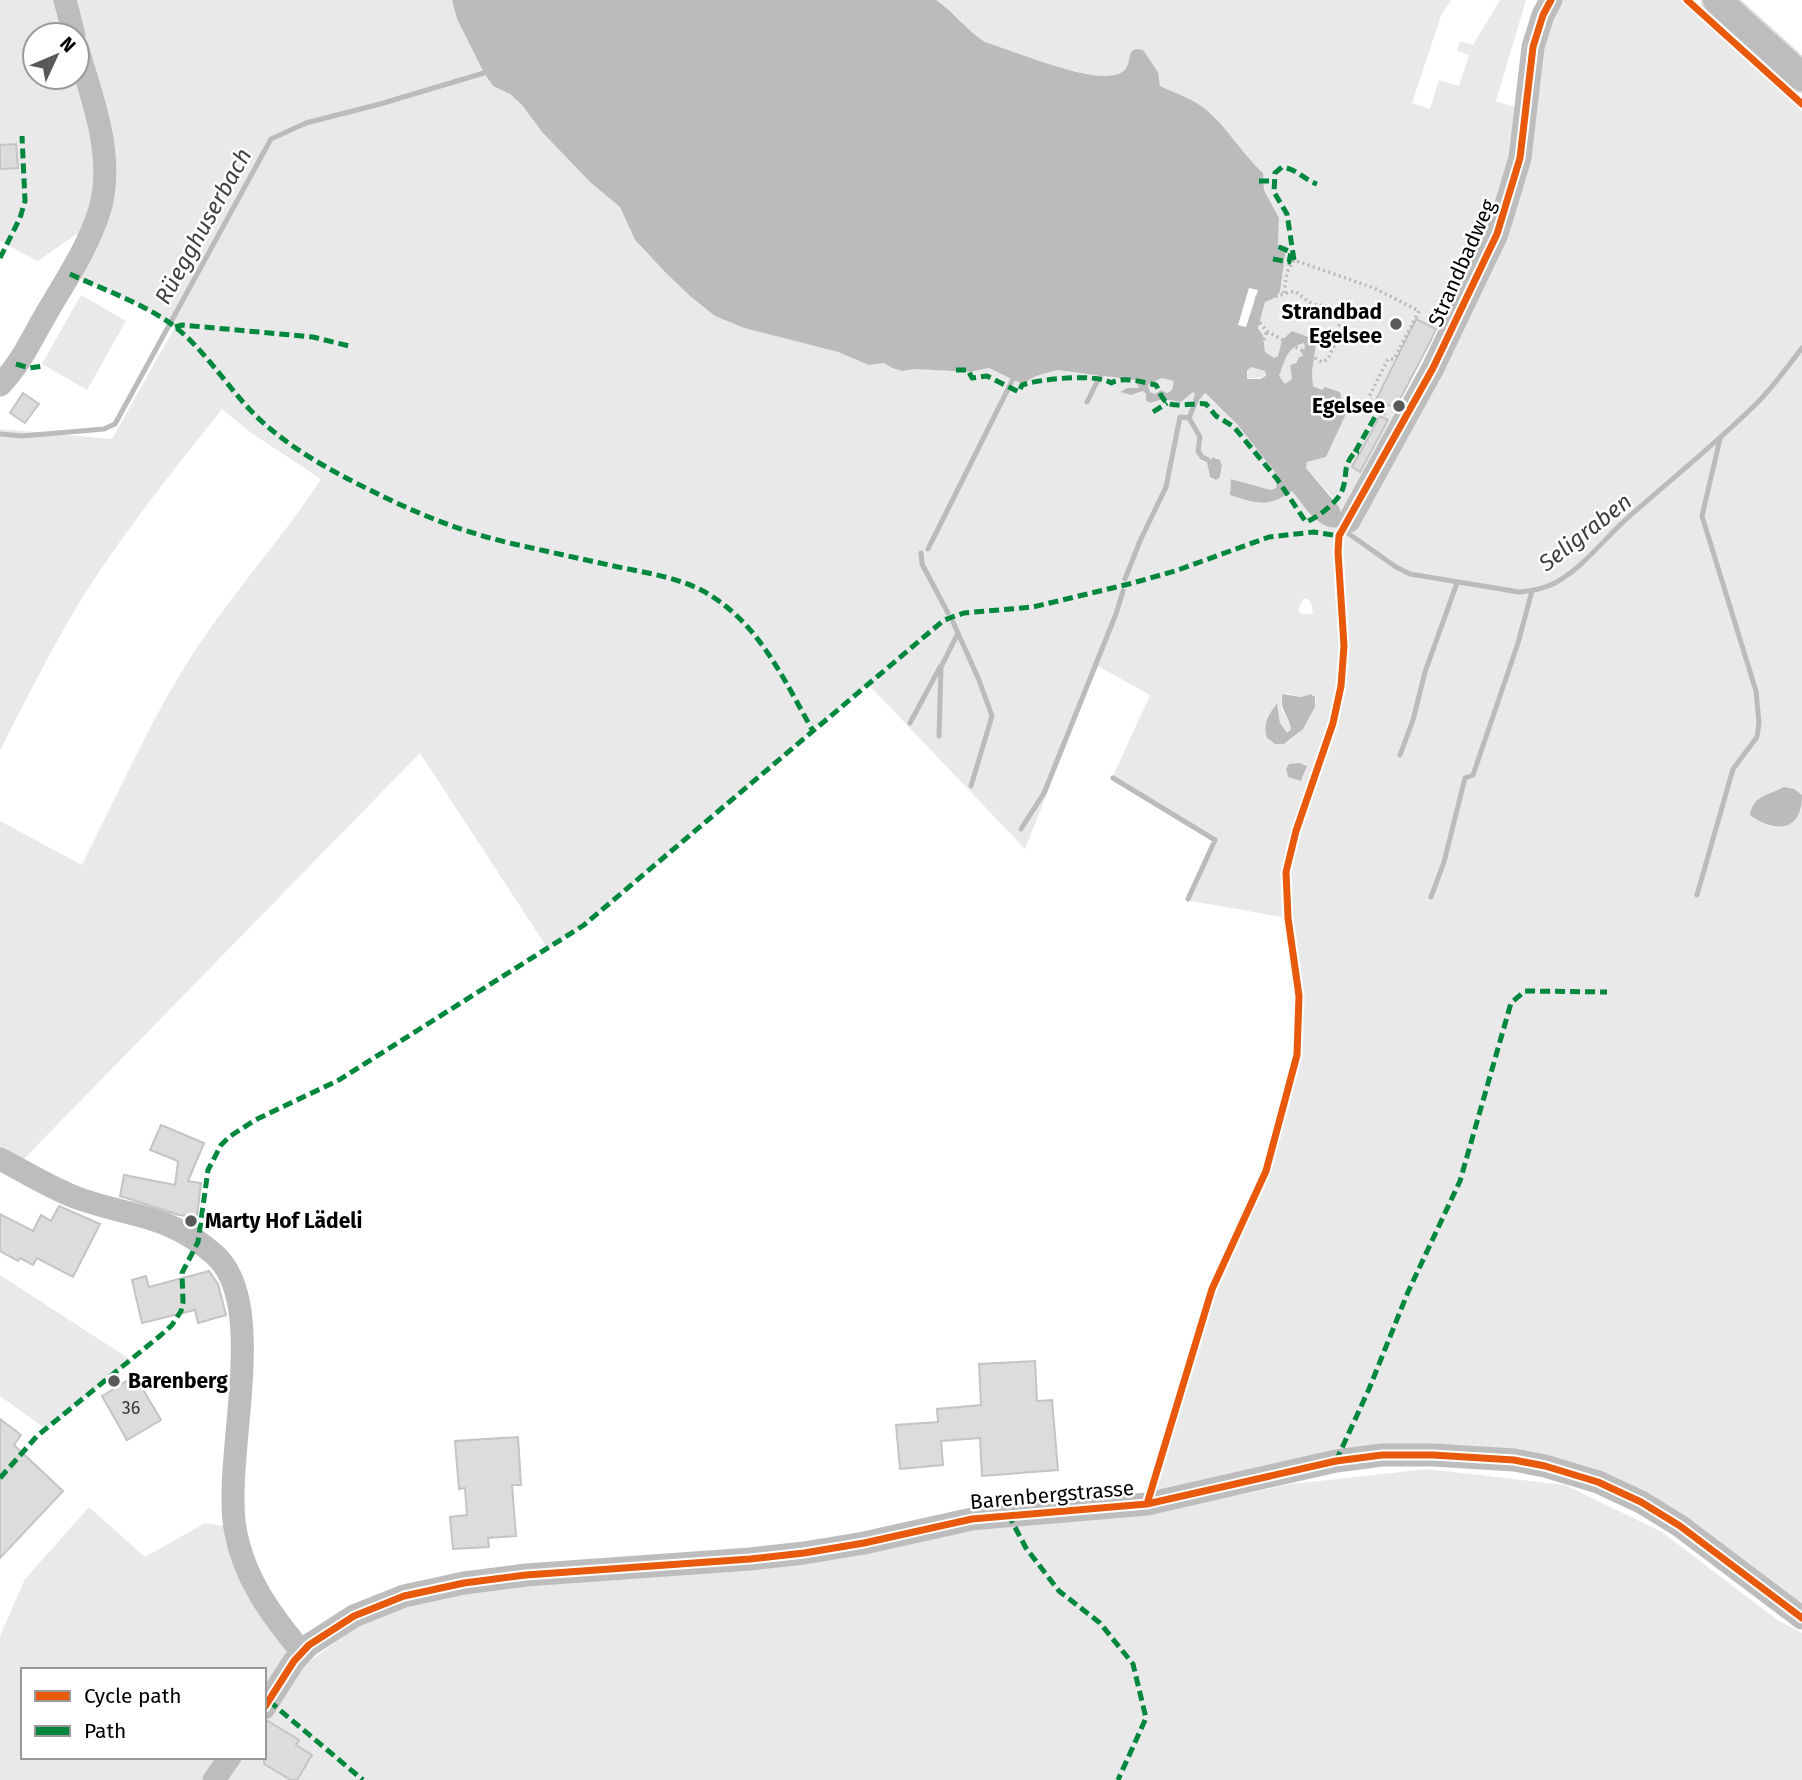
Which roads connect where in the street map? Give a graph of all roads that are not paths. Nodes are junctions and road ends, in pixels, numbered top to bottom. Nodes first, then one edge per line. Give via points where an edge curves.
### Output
1 (65, 0) edge
2 (1551, 0) edge
3 (1717, 0) edge
4 (70, 21) edge
5 (1802, 77) edge
6 (90, 91) edge
7 (0, 385) edge
8 (1349, 521) dead end
9 (0, 1158) edge
10 (1802, 1618) edge
11 (302, 1652) junction
12 (266, 1705) edge
13 (229, 1759) edge
14 (214, 1780) edge

1 - 4 street
2 - 8 street, Strandbadweg via 1533,47 1520,158 1497,234 1404,423
3 - 5 main road
6 - 7 street via 102,143 100,209 78,260
9 - 11 street via 74,1197 167,1224 208,1250 231,1274 243,1336 232,1488 235,1528 254,1585
10 - 11 street, Barenbergstrasse via 1679,1526 1598,1482 1514,1460 1382,1455 1336,1461 1147,1504 972,1519 804,1553 464,1583 376,1606
11 - 12 street, Barenbergstrasse
13 - 14 street

